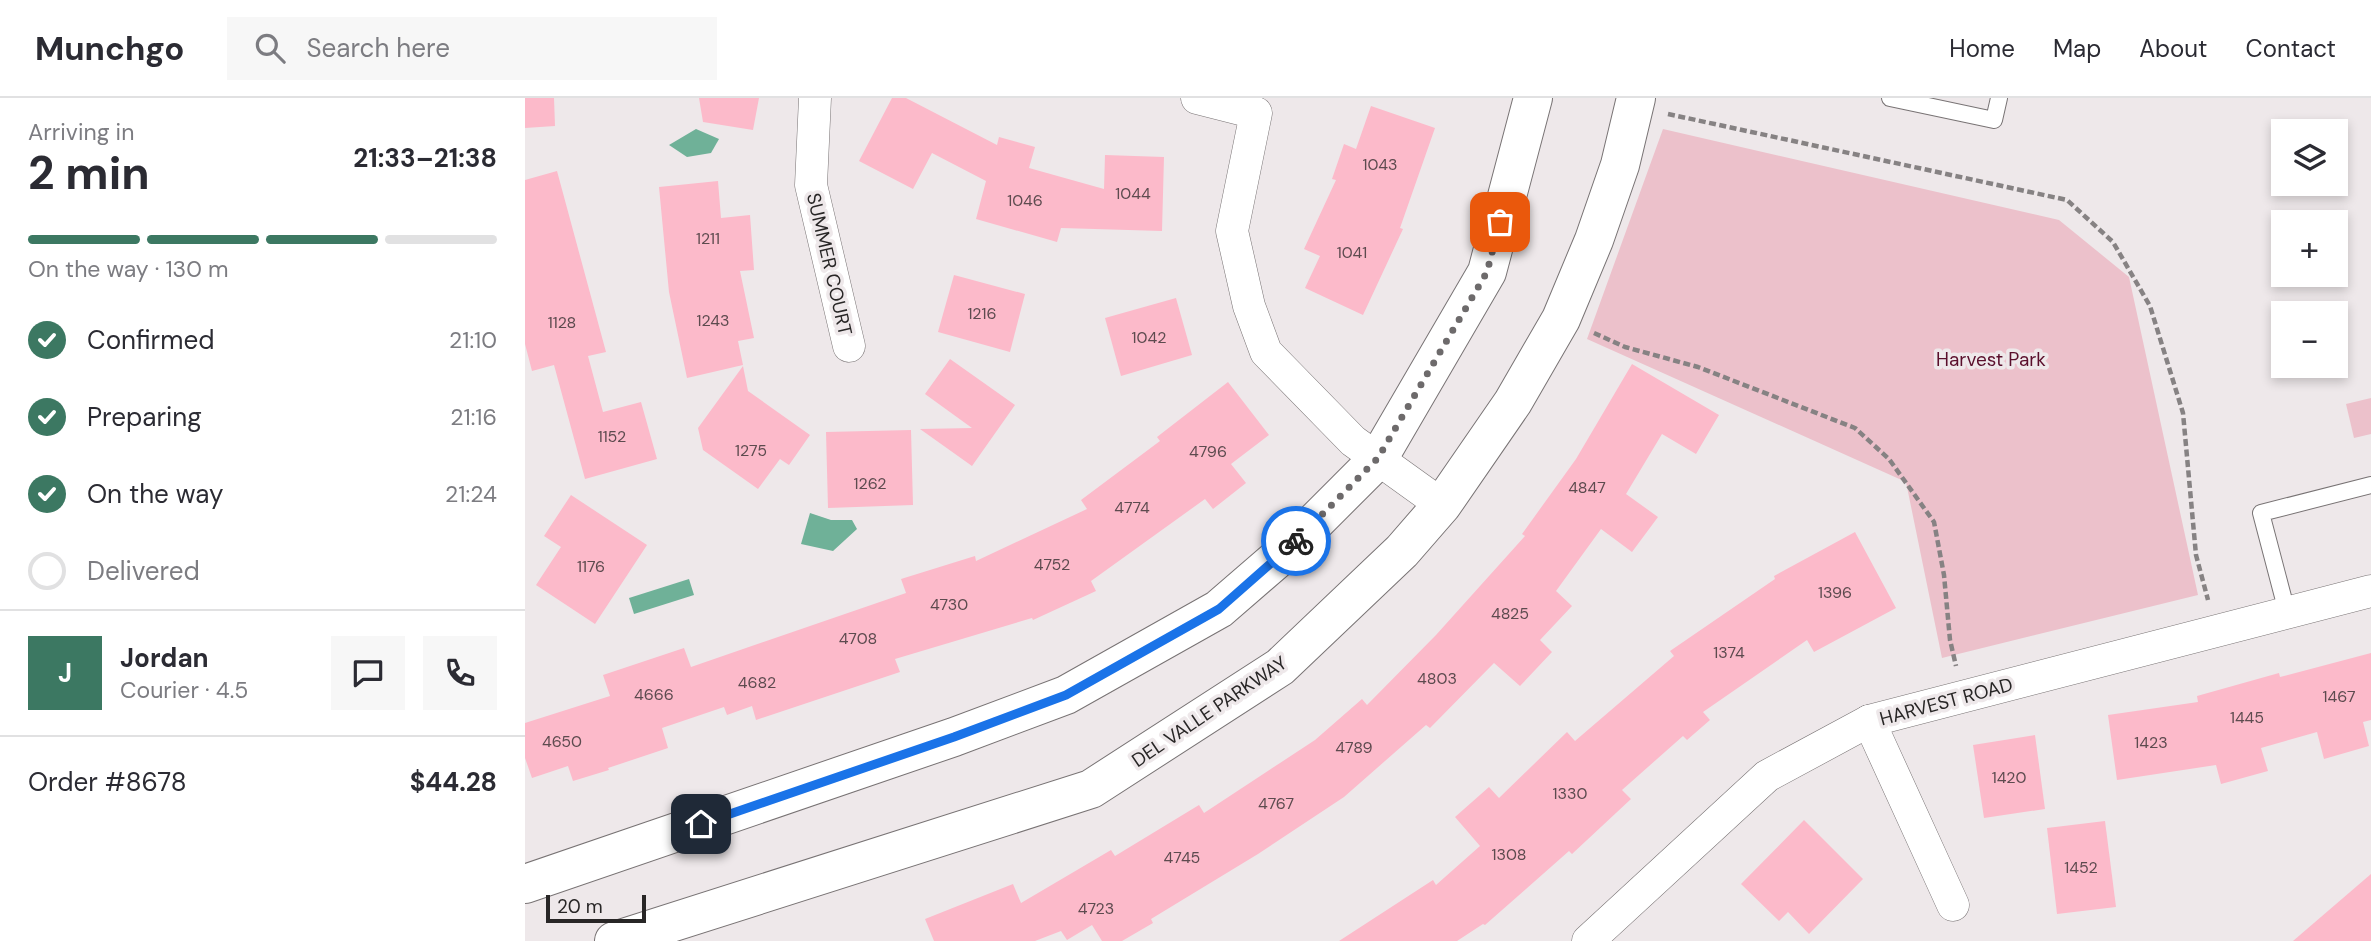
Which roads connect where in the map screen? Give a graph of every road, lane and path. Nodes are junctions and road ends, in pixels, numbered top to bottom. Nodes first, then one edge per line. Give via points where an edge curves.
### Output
1 (815, 98) edge
2 (1197, 98) edge
3 (1533, 98) edge
4 (1891, 98) edge
5 (1999, 98) edge
6 (1634, 104) edge
7 (1561, 319) junction
8 (849, 346) dead end
9 (1378, 458) junction
10 (2371, 485) edge
11 (1442, 505) junction
12 (2371, 590) edge
13 (2287, 612) junction
14 (2216, 631) junction
15 (1962, 697) junction
16 (1869, 721) junction
17 (525, 884) edge
18 (1953, 905) dead end
19 (614, 941) edge
20 (1588, 941) edge

1 - 8 street, SUMMER COURT via 811,186
2 - 9 street via 1256,113 1232,231 1249,306 1266,352 1353,441
3 - 9 main road via 1487,272
4 - 5 lane via 1994,120
6 - 7 main road, DEL VALLE PARKWAY via 1620,165
6 - 14 path via 2067,200 2113,242 2150,306 2183,413 2196,555
7 - 11 main road, DEL VALLE PARKWAY via 1513,402
7 - 15 path via 1625,347 1698,367 1855,428 1889,459 1934,522
9 - 11 street
9 - 17 main road via 1285,552 1219,609 1066,695
10 - 13 lane via 2261,513
11 - 19 main road, DEL VALLE PARKWAY via 1402,551 1280,667 1091,789
12 - 13 street, HARVEST ROAD
13 - 14 street, HARVEST ROAD
14 - 15 street, HARVEST ROAD
15 - 16 street, HARVEST ROAD
16 - 18 street
16 - 20 street, HARVEST ROAD via 1766,776

